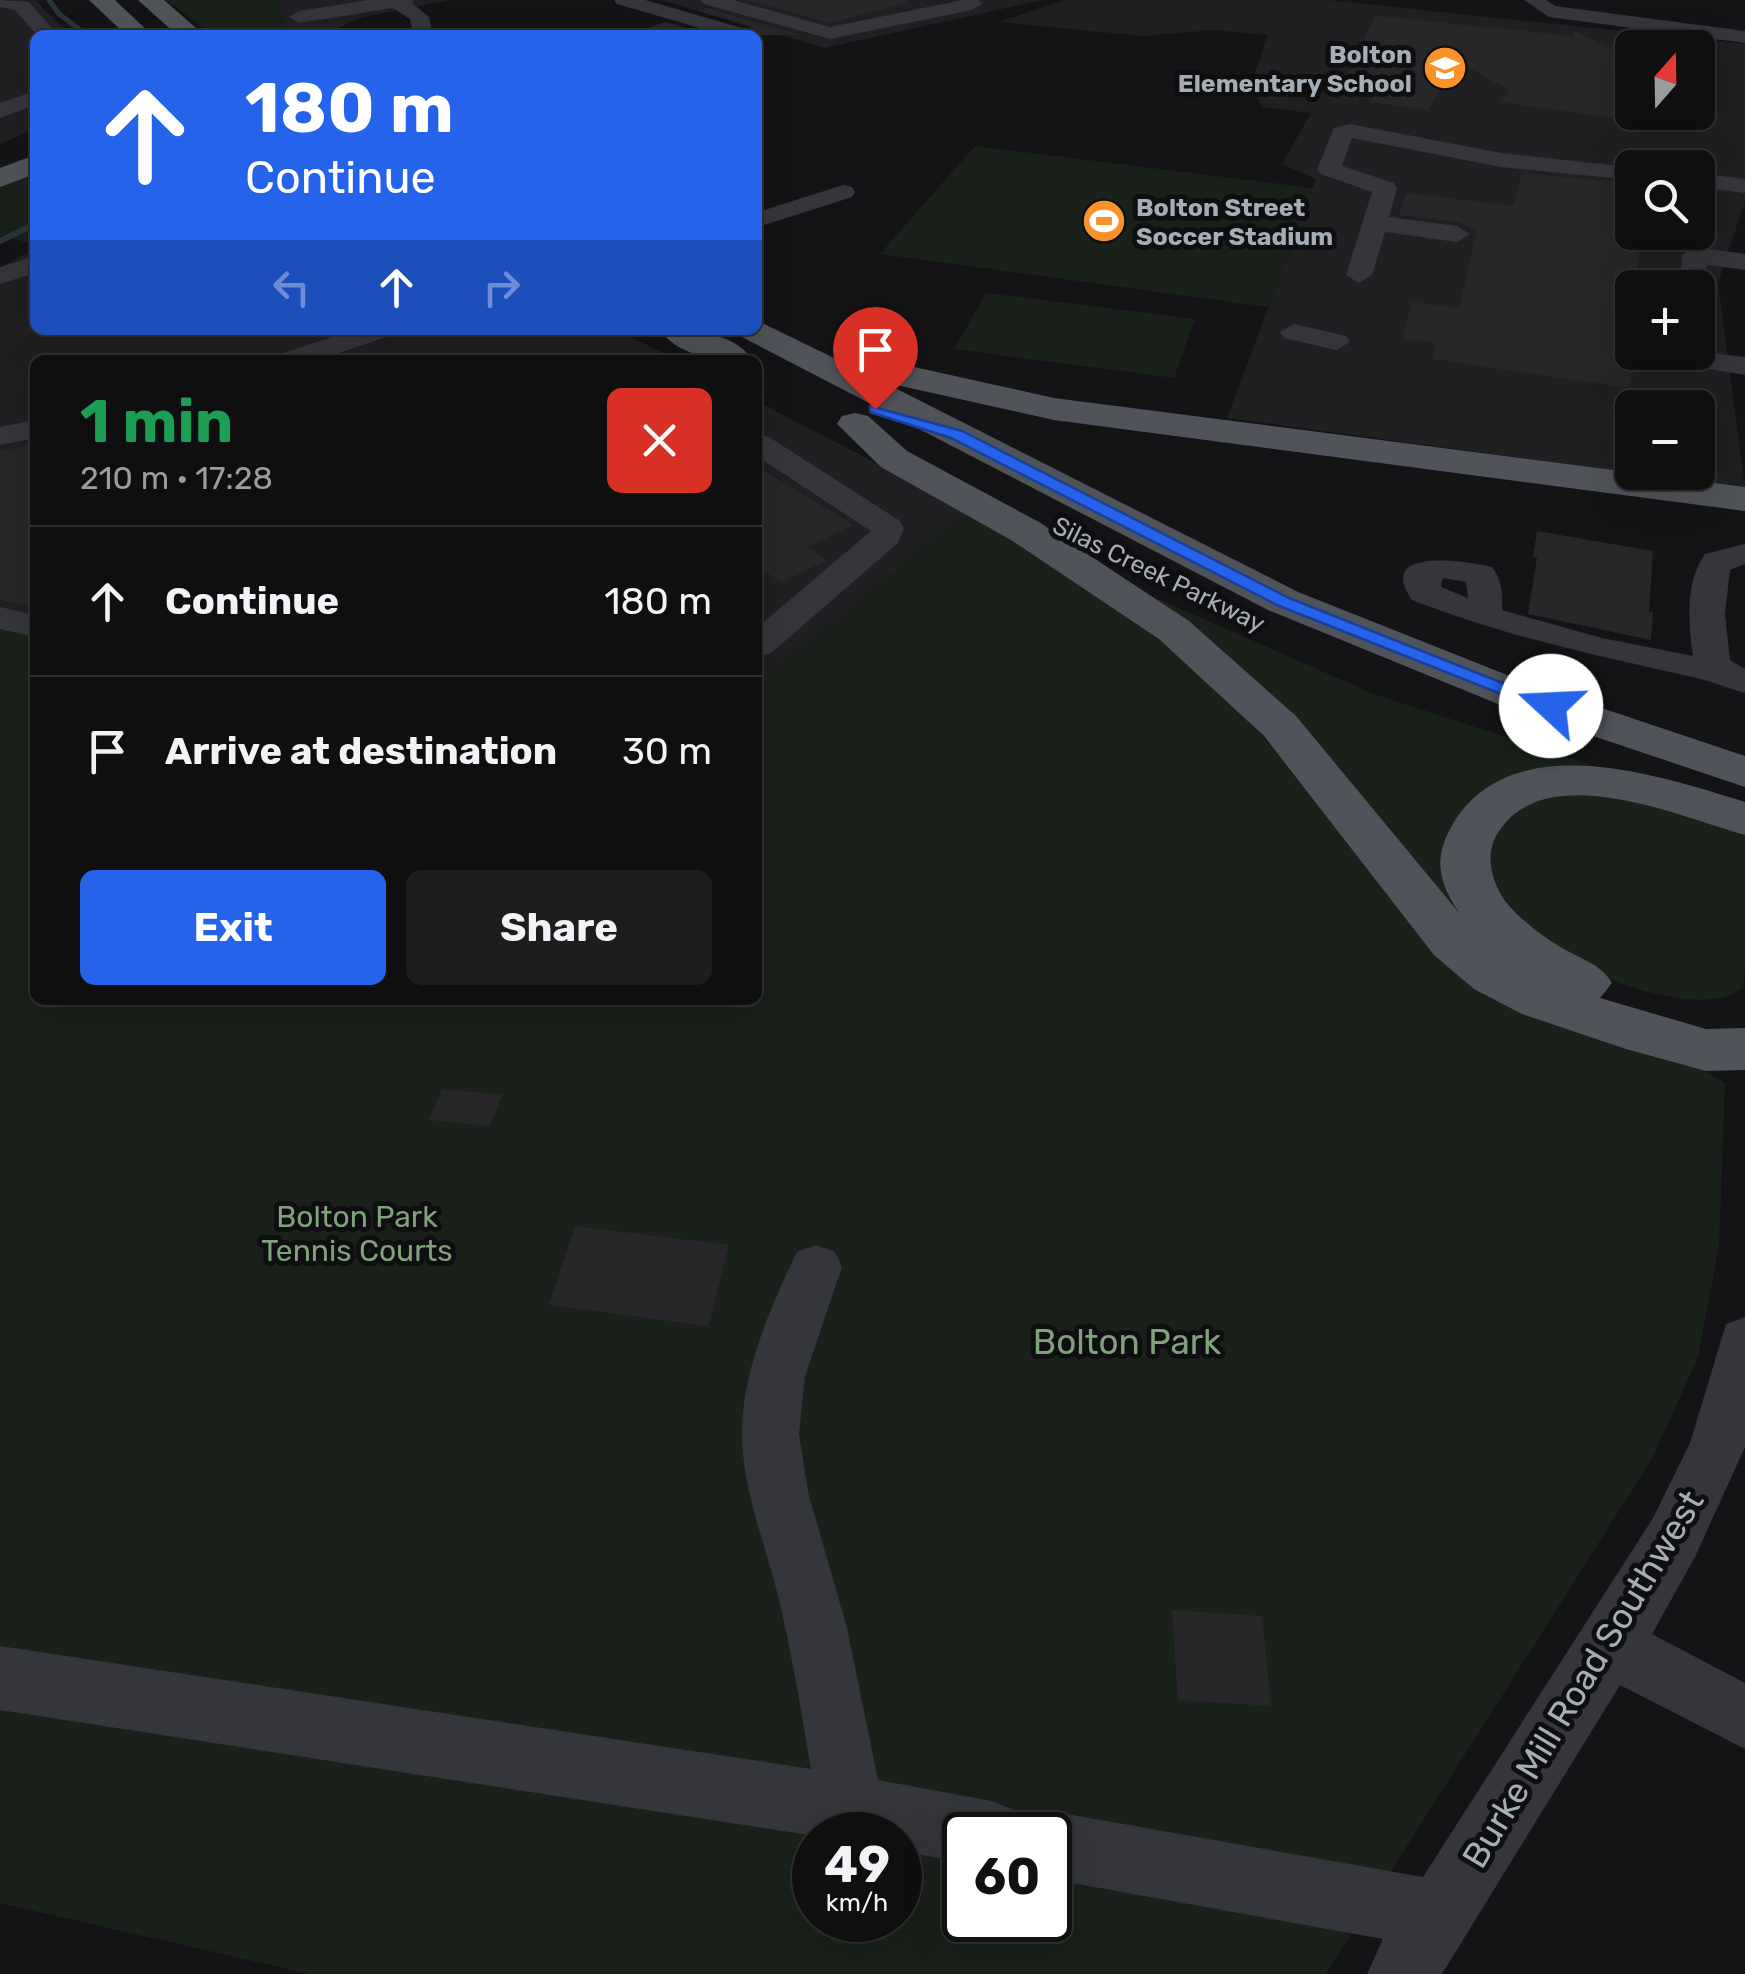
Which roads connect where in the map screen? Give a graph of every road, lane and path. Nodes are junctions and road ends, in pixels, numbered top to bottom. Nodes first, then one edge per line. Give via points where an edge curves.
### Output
1 (101, 0) edge
2 (150, 0) edge
3 (624, 0) edge
4 (711, 0) edge
5 (1534, 0) edge
6 (0, 1) edge
7 (401, 1) edge
8 (964, 2) edge
9 (21, 3) edge
10 (901, 5) dead end
11 (0, 11) edge
12 (932, 12) junction
13 (1736, 16) dead end
14 (294, 17) edge
15 (1702, 28) junction
16 (44, 30) edge
17 (134, 30) edge
18 (186, 30) edge
19 (422, 30) edge
20 (729, 30) edge
21 (1745, 37) edge
22 (30, 100) edge
23 (0, 111) edge
24 (1401, 140) junction
25 (30, 148) edge
26 (0, 161) edge
27 (30, 166) edge
28 (1615, 171) edge
29 (0, 178) edge
30 (1715, 182) edge
31 (1745, 186) edge
32 (1385, 188) junction
33 (774, 189) dead end
34 (844, 192) dead end
35 (806, 204) junction
36 (762, 219) edge
37 (1375, 223) junction
38 (1458, 234) dead end
39 (22, 252) edge
40 (1745, 262) edge
41 (1695, 270) edge
42 (1359, 275) dead end
43 (0, 276) edge
44 (762, 321) edge
45 (1294, 332) dead end
46 (762, 334) edge
47 (687, 335) edge
48 (727, 335) edge
49 (329, 337) edge
50 (1336, 342) dead end
51 (299, 355) edge
52 (726, 355) edge
53 (1715, 362) edge
54 (1745, 366) edge
55 (30, 431) edge
56 (956, 435) junction
57 (0, 436) edge
58 (762, 447) edge
59 (1745, 499) edge
60 (1745, 509) edge
61 (1745, 554) edge
62 (1283, 601) junction
63 (1484, 616) dead end
64 (0, 618) edge
65 (30, 625) edge
66 (762, 642) edge
67 (1730, 676) edge
68 (1745, 772) edge
69 (1745, 803) edge
70 (1745, 819) edge
71 (1745, 1033) edge
72 (1745, 1049) edge
73 (816, 1267) dead end
74 (1743, 1365) edge
75 (1609, 1645) junction
76 (0, 1678) edge
77 (1745, 1717) edge
78 (852, 1808) junction
79 (942, 1825) edge
80 (1072, 1849) edge
81 (1439, 1915) junction
82 (1402, 1974) edge

1 - 17 main road
2 - 18 main road
3 - 20 street
4 - 12 street via 830,32
5 - 15 street via 1549,11
6 - 9 street
7 - 14 street
7 - 19 street
8 - 12 street
9 - 11 street
9 - 16 street
10 - 12 street
13 - 15 street
15 - 21 street
22 - 23 street
24 - 28 street via 1501,160
24 - 32 street
24 - 32 street via 1342,133 1328,169
25 - 26 main road
27 - 29 main road
30 - 31 street
32 - 37 street
33 - 35 street
34 - 35 street
35 - 36 street
37 - 38 street
37 - 42 street
39 - 43 street
40 - 41 street via 1696,255
44 - 59 main road via 866,366 996,398
45 - 50 street
46 - 56 main road, Silas Creek Parkway
47 - 52 main road
48 - 56 main road via 852,400
49 - 51 street
53 - 54 street
55 - 57 street
56 - 62 main road, Silas Creek Parkway
58 - 66 street via 888,528
60 - 62 main road via 1206,440 1154,439 1122,445 1101,459 1096,478 1118,502 1245,570
61 - 67 street via 1717,561 1710,570 1710,657
62 - 68 main road, Silas Creek Parkway via 1514,694
63 - 67 street
64 - 65 street
69 - 72 main road, Silas Creek Parkway via 1482,714 1294,638 1192,594 839,416 894,459 1026,532 1174,630 1280,726 1453,942 1493,975 1542,1000 1626,1028 1706,1050
70 - 71 main road via 1628,786 1562,782 1520,790 1488,811 1468,840 1465,858 1471,892 1483,910 1550,966
73 - 78 street via 781,1366 771,1412 772,1452
74 - 75 street, Burke Mill Road Southwest via 1704,1478
75 - 77 street
75 - 81 street, Burke Mill Road Southwest
76 - 78 street
78 - 79 street
80 - 81 street
81 - 82 street, Burke Mill Road Southwest

